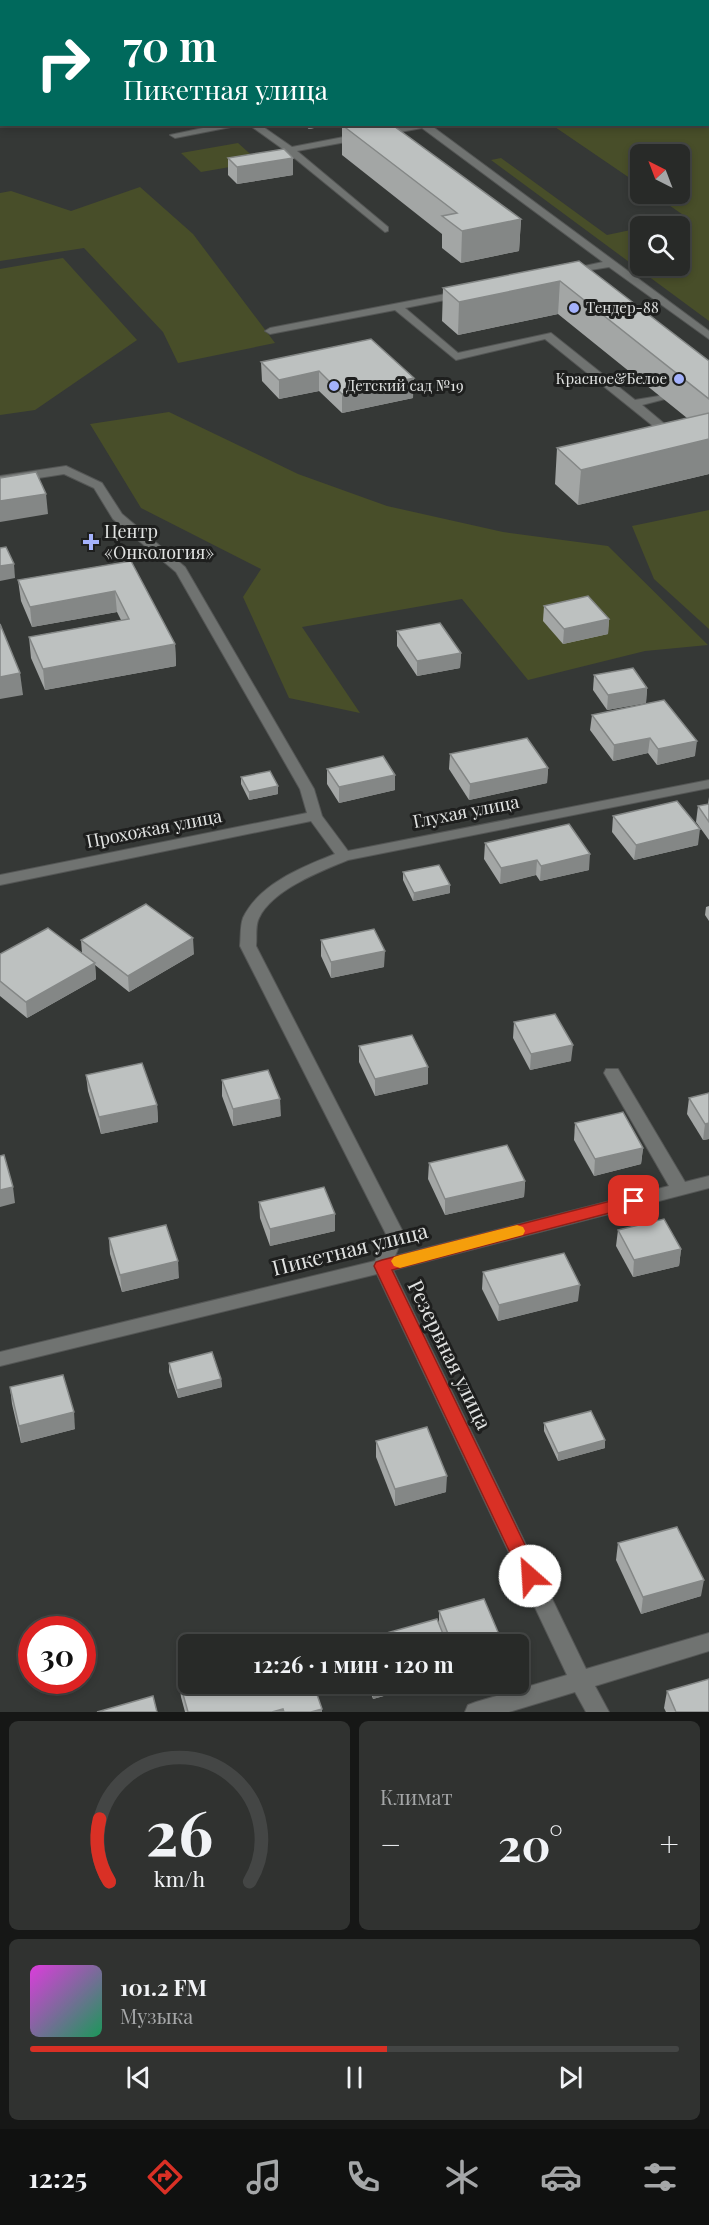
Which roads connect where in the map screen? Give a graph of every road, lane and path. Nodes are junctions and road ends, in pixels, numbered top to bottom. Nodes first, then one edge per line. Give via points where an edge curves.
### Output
1 (230, 126) edge
2 (255, 126) edge
3 (418, 126) edge
4 (424, 126) edge
5 (175, 135) dead end
6 (290, 150) junction
7 (385, 229) dead end
8 (613, 263) junction
9 (554, 275) edge
10 (476, 291) edge
11 (398, 307) junction
12 (270, 331) dead end
13 (709, 336) edge
14 (661, 397) edge
15 (633, 404) junction
16 (646, 436) edge
17 (2, 476) edge
18 (709, 784) edge
19 (315, 816) junction
20 (344, 856) junction
21 (0, 880) edge
22 (612, 1073) dead end
23 (709, 1182) edge
24 (680, 1189) junction
25 (382, 1266) junction
26 (0, 1359) edge
27 (709, 1642) edge
28 (580, 1680) junction
29 (476, 1712) edge
30 (598, 1712) edge

1 - 5 street
2 - 6 street
3 - 6 street
4 - 8 street
6 - 7 street
8 - 9 street
8 - 13 street
10 - 11 street
11 - 12 street
11 - 15 street via 456,357 547,335
14 - 15 street
15 - 16 street via 667,431
17 - 19 street via 66,470 98,486 117,516 181,570 307,789
18 - 20 street, Глухая улица
19 - 20 street
19 - 21 street, Прохожая улица
20 - 25 street, Глухая улица via 306,872 261,904 250,919 248,946 395,1234
22 - 24 street
23 - 24 street, Пикетная улица
24 - 25 street, Пикетная улица
25 - 26 street, Пикетная улица
25 - 28 street, Резервная улица
27 - 28 street
28 - 29 street
28 - 30 street, Резервная улица

